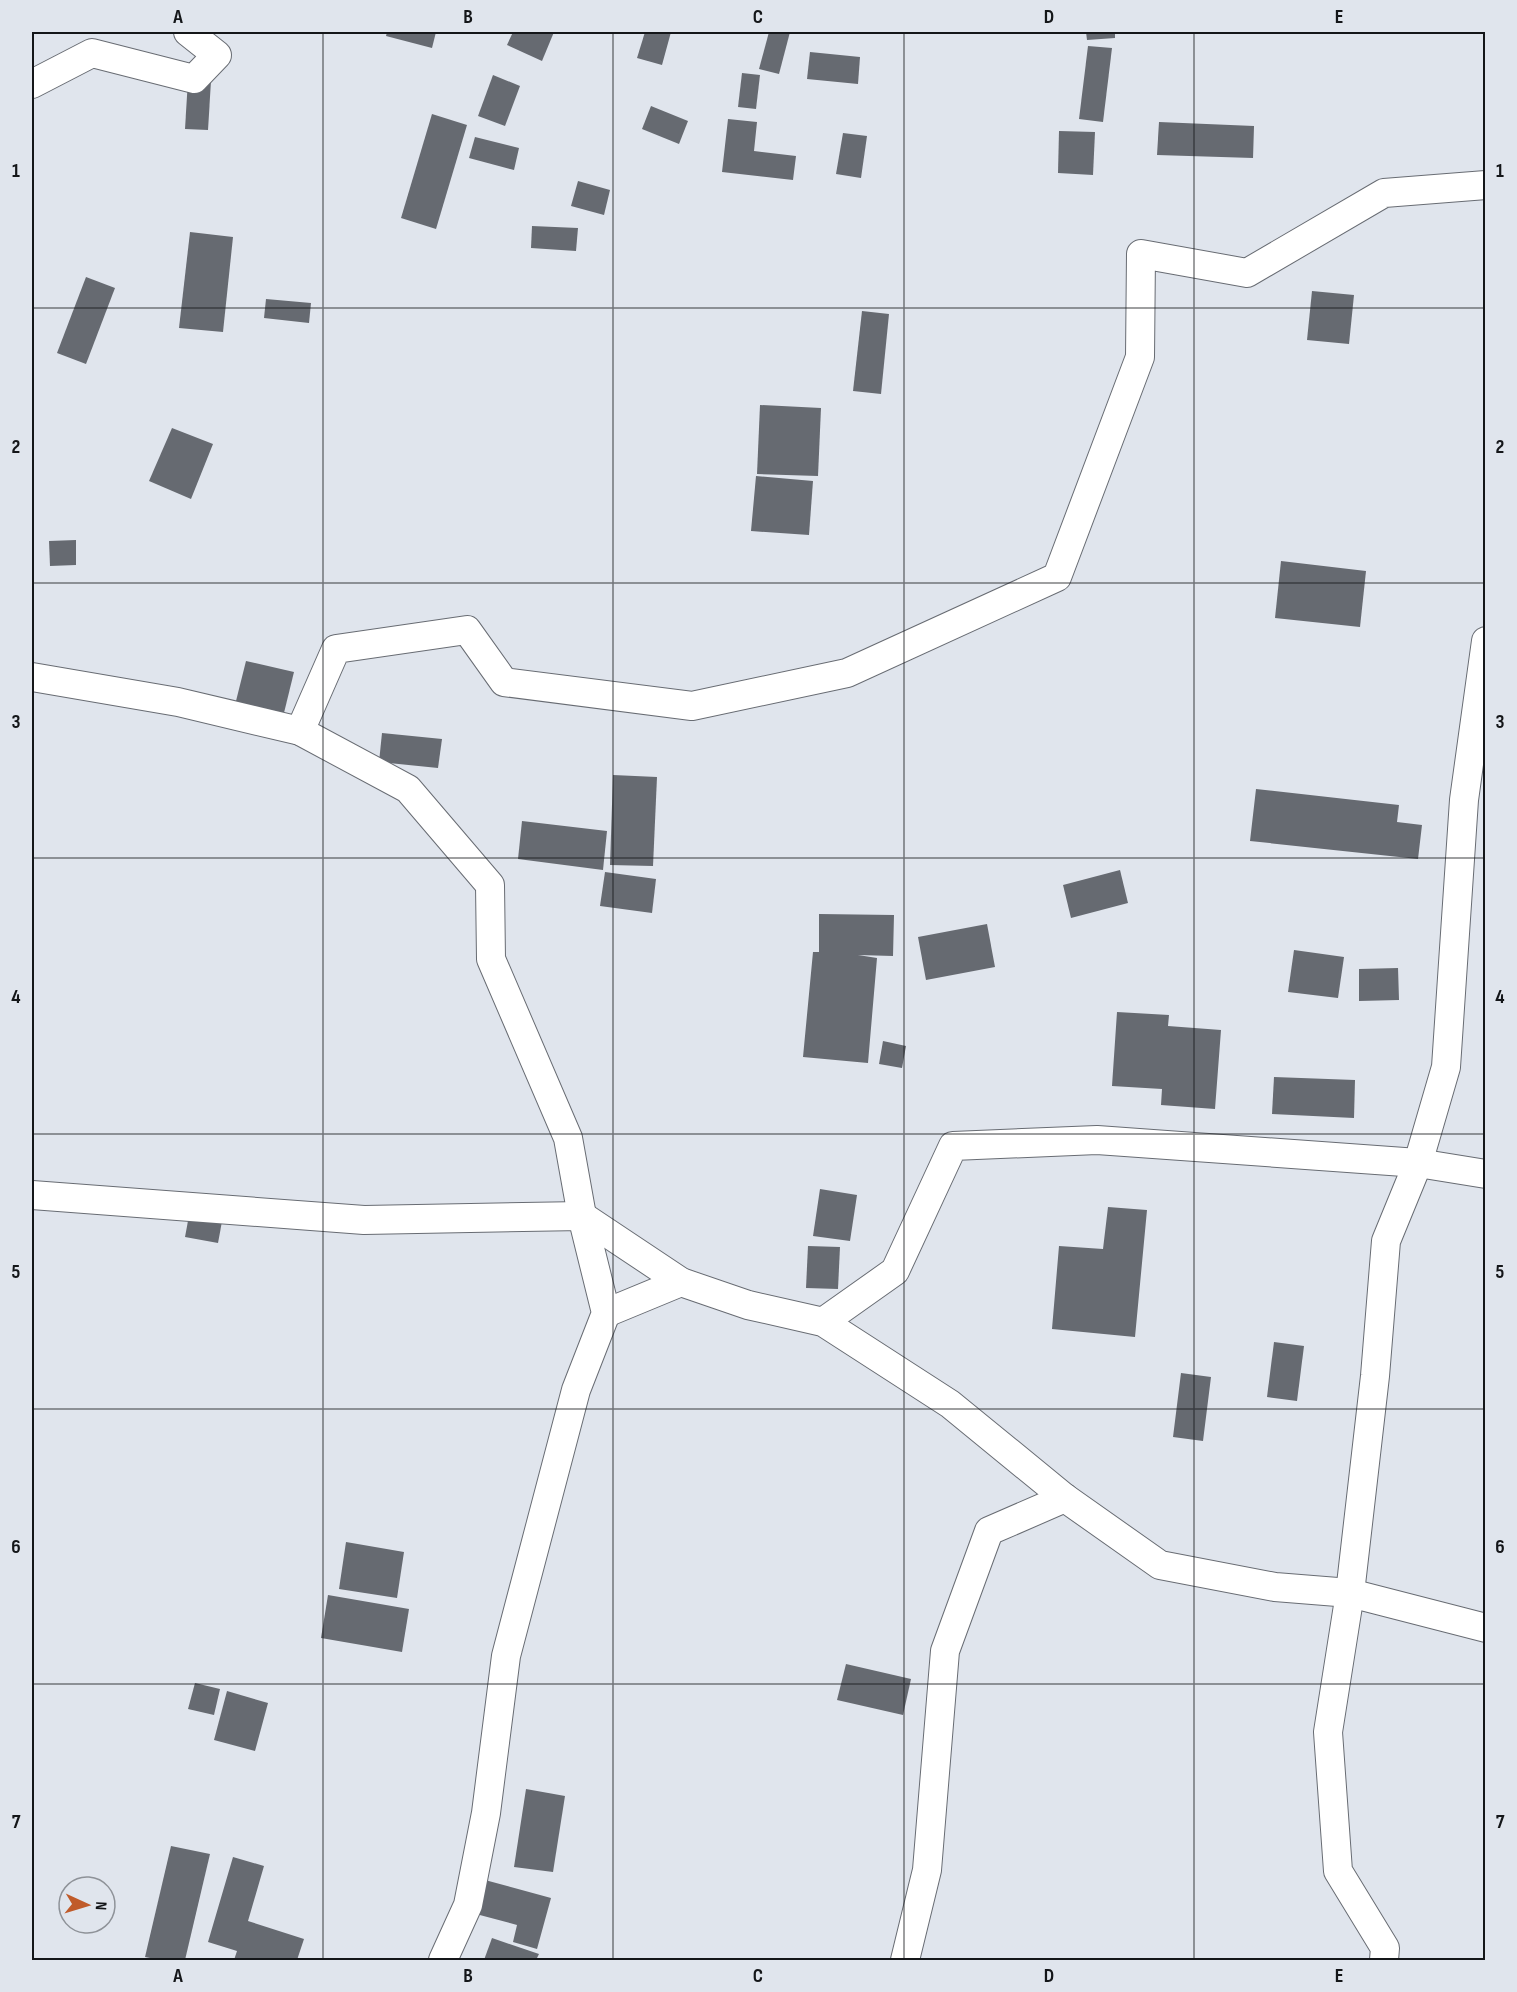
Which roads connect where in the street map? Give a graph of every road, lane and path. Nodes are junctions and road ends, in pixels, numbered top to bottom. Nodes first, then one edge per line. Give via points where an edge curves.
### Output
1 (188, 32) edge
2 (32, 84) edge
3 (1485, 185) edge
4 (1485, 641) edge
5 (32, 677) edge
6 (300, 731) junction
7 (1474, 800) edge
8 (1418, 1163) junction
9 (1485, 1174) edge
10 (32, 1195) edge
11 (582, 1216) junction
12 (681, 1282) junction
13 (606, 1313) junction
14 (823, 1322) junction
15 (1065, 1498) junction
16 (1350, 1593) junction
17 (1485, 1628) edge
18 (443, 1960) edge
19 (905, 1960) edge
20 (1384, 1960) edge

1 - 2 street via 217,56 194,80 92,53
3 - 6 street via 1384,193 1247,273 1141,254 1140,357 1057,577 847,673 692,706 504,682 468,630 336,649
4 - 7 street
5 - 6 street via 178,702
6 - 11 street via 408,789 490,885 491,958 568,1138
7 - 8 street via 1446,1067
8 - 9 street
8 - 14 street via 1097,1140 953,1146 895,1271
8 - 16 street via 1386,1241
10 - 11 street via 364,1220
11 - 12 street
11 - 13 street
12 - 13 street
12 - 14 street via 748,1305
13 - 18 street via 576,1390 506,1656 486,1813 468,1905
14 - 15 street via 950,1404
15 - 16 street via 1160,1564 1275,1587
15 - 19 street via 989,1531 945,1651 927,1870
16 - 17 street
16 - 20 street via 1328,1732 1338,1871 1384,1948

